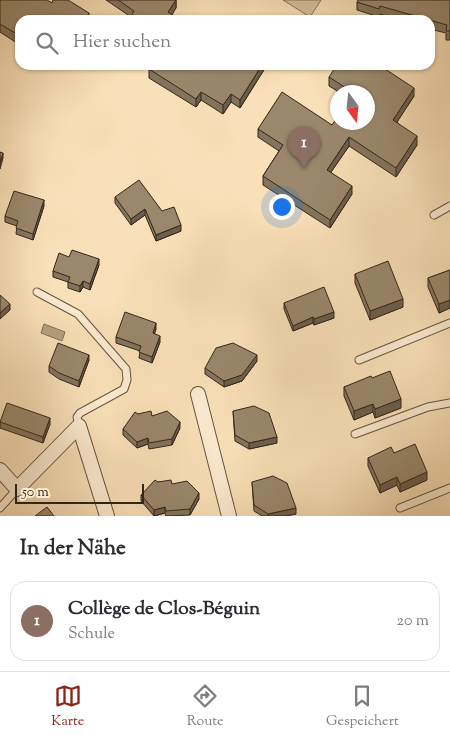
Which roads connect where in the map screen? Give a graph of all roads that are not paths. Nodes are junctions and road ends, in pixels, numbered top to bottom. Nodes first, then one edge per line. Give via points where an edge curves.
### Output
1 (450, 206) edge
2 (434, 215) dead end
3 (36, 292) dead end
4 (450, 323) edge
5 (359, 360) dead end
6 (198, 394) dead end
7 (450, 403) edge
8 (78, 426) junction
9 (355, 434) dead end
10 (0, 470) edge
11 (450, 488) edge
12 (17, 490) junction
13 (0, 508) edge
14 (400, 508) dead end
15 (107, 516) edge
16 (229, 516) edge

1 - 2 lane
3 - 8 lane via 78,314 126,369 124,388 80,413
4 - 5 lane
6 - 16 street
7 - 9 lane via 428,407
8 - 12 street
8 - 15 street
10 - 12 street
11 - 14 lane
12 - 13 lane

